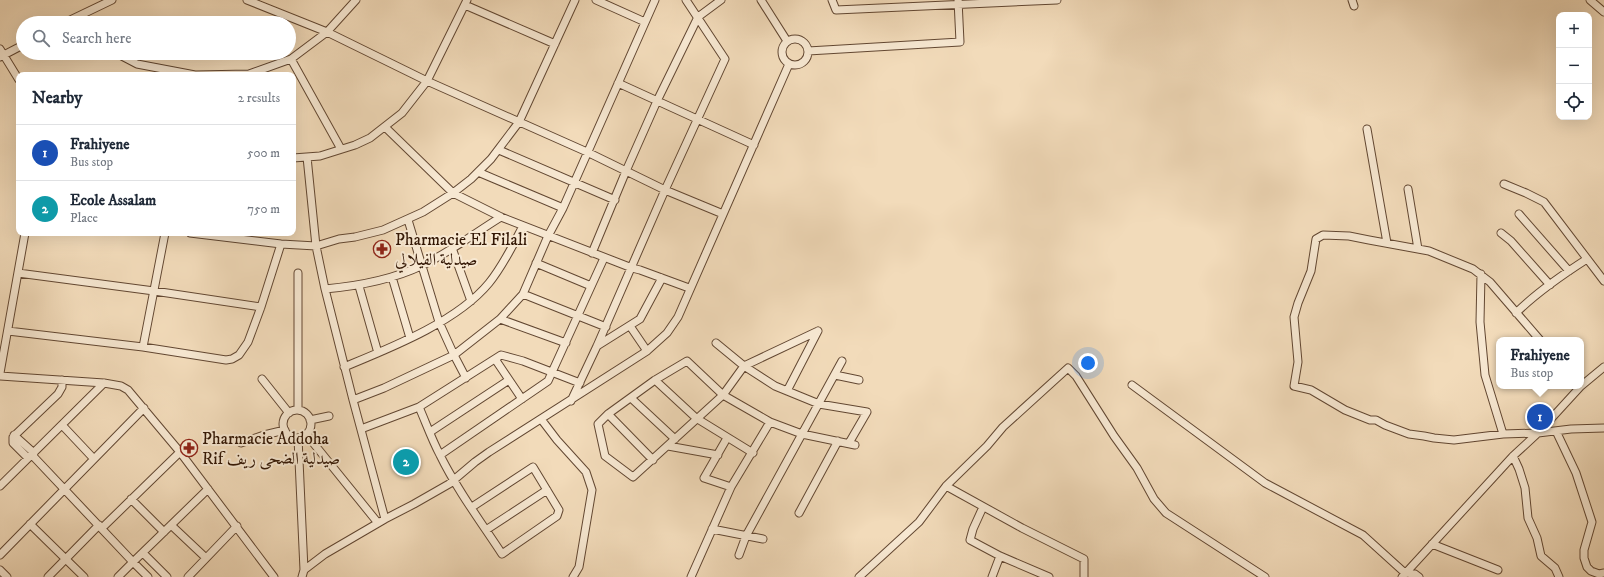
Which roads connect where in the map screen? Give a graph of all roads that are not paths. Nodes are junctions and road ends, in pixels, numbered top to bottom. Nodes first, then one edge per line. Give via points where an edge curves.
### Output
1 (112, 0) edge
2 (247, 0) edge
3 (356, 0) edge
4 (575, 0) edge
5 (596, 0) edge
6 (655, 0) edge
7 (686, 0) edge
8 (721, 0) edge
9 (760, 0) edge
10 (832, 0) edge
11 (1057, 0) edge
12 (1590, 0) edge
13 (466, 2) edge
14 (958, 2) edge
15 (1604, 12) edge
16 (79, 16) edge
17 (287, 16) edge
18 (698, 17) junction
19 (296, 20) edge
20 (645, 22) junction
21 (327, 32) junction
22 (787, 41) junction
23 (555, 44) junction
24 (0, 49) edge
25 (16, 49) edge
26 (808, 51) junction
27 (2, 56) edge
28 (296, 56) edge
29 (129, 60) edge
30 (289, 60) edge
31 (293, 60) edge
32 (789, 64) junction
33 (179, 72) edge
34 (255, 72) edge
35 (16, 76) edge
36 (427, 81) junction
37 (618, 83) junction
38 (657, 101) junction
39 (698, 119) junction
40 (519, 122) junction
41 (385, 127) junction
42 (1367, 129) dead end
43 (754, 145) junction
44 (341, 149) junction
45 (499, 150) junction
46 (587, 152) junction
47 (307, 157) junction
48 (296, 158) edge
49 (626, 171) junction
50 (478, 172) junction
51 (574, 183) junction
52 (1504, 184) dead end
53 (1408, 189) dead end
54 (665, 190) junction
55 (453, 193) junction
56 (615, 200) junction
57 (563, 208) junction
58 (723, 214) junction
59 (1519, 214) dead end
60 (501, 217) junction
61 (408, 220) junction
62 (523, 226) junction
63 (1501, 233) dead end
64 (24, 236) edge
65 (163, 236) edge
66 (215, 236) edge
67 (548, 236) junction
68 (1387, 243) junction
69 (281, 244) junction
70 (316, 246) junction
71 (452, 248) junction
72 (1418, 249) junction
73 (592, 253) junction
74 (604, 258) junction
75 (1587, 259) junction
76 (536, 263) junction
77 (422, 266) junction
78 (632, 268) junction
79 (1569, 270) junction
80 (18, 273) junction
81 (298, 273) dead end
82 (1481, 274) junction
83 (392, 277) junction
84 (662, 278) junction
85 (1604, 281) edge
86 (1550, 285) junction
87 (359, 286) junction
88 (591, 286) junction
89 (689, 288) junction
90 (325, 289) junction
91 (154, 291) junction
92 (523, 294) junction
93 (471, 301) junction
94 (261, 307) junction
95 (1516, 313) junction
96 (578, 316) junction
97 (500, 319) junction
98 (440, 322) junction
99 (630, 326) junction
100 (606, 327) junction
101 (8, 331) junction
102 (1537, 337) edge
103 (410, 338) junction
104 (566, 343) junction
105 (716, 343) dead end
106 (597, 346) junction
107 (143, 347) junction
108 (647, 351) junction
109 (378, 353) junction
110 (454, 355) junction
111 (495, 359) junction
112 (842, 362) dead end
113 (744, 366) junction
114 (344, 367) junction
115 (1604, 367) edge
116 (553, 372) junction
117 (0, 375) edge
118 (835, 375) junction
119 (466, 378) junction
120 (262, 379) dead end
121 (62, 380) junction
122 (509, 380) junction
123 (655, 380) junction
124 (859, 380) dead end
125 (104, 383) junction
126 (580, 383) junction
127 (1132, 384) dead end
128 (1584, 384) edge
129 (1578, 389) edge
130 (787, 391) junction
131 (723, 395) junction
132 (522, 398) junction
133 (631, 398) junction
134 (353, 400) junction
135 (571, 401) junction
136 (819, 404) junction
137 (419, 407) junction
138 (144, 408) junction
139 (298, 410) junction
140 (289, 412) junction
141 (608, 414) junction
142 (329, 416) dead end
143 (541, 419) junction
144 (697, 419) junction
145 (310, 420) junction
146 (770, 422) junction
147 (62, 425) junction
148 (1604, 428) edge
149 (361, 429) junction
150 (285, 430) junction
151 (1556, 431) junction
152 (430, 432) junction
153 (1538, 433) junction
154 (306, 434) junction
155 (802, 434) junction
156 (1503, 434) junction
157 (298, 438) junction
158 (727, 438) junction
159 (675, 439) junction
160 (838, 441) junction
161 (241, 443) dead end
162 (668, 446) junction
163 (180, 452) junction
164 (753, 452) junction
165 (32, 455) junction
166 (440, 455) junction
167 (718, 455) junction
168 (1513, 456) junction
169 (94, 459) junction
170 (653, 460) junction
171 (454, 480) junction
172 (0, 486) edge
173 (946, 486) junction
174 (731, 487) junction
175 (208, 488) junction
176 (65, 489) junction
177 (547, 490) junction
178 (131, 499) junction
179 (983, 506) junction
180 (472, 507) junction
181 (799, 514) dead end
182 (385, 519) junction
183 (378, 523) junction
184 (30, 524) junction
185 (171, 525) junction
186 (100, 526) junction
187 (237, 526) junction
188 (712, 529) junction
189 (486, 530) junction
190 (164, 532) junction
191 (746, 536) junction
192 (763, 539) dead end
193 (1432, 544) junction
194 (143, 553) junction
195 (0, 555) edge
196 (739, 555) dead end
197 (1000, 556) junction
198 (66, 558) junction
199 (206, 558) junction
200 (133, 562) junction
201 (0, 570) edge
202 (1498, 570) dead end
203 (1604, 573) edge
204 (303, 574) edge
205 (1403, 575) edge
206 (163, 576) edge
207 (861, 576) edge
208 (7, 577) edge
209 (48, 577) edge
210 (84, 577) edge
211 (118, 577) edge
212 (148, 577) edge
213 (188, 577) edge
214 (274, 577) edge
215 (573, 577) edge
216 (691, 577) edge
217 (992, 577) edge
218 (1049, 577) edge
219 (1084, 577) edge
220 (1265, 577) edge
221 (1419, 577) edge
222 (1559, 577) edge

1 - 16 street
2 - 17 street
3 - 21 street
4 - 23 street
5 - 20 street
6 - 20 street
7 - 18 street
8 - 18 street
9 - 22 street
10 - 14 street via 836,10
11 - 14 street
12 - 15 street
13 - 23 street
13 - 36 street
14 - 26 street via 960,42
18 - 38 street
18 - 39 street via 725,59
19 - 21 street
20 - 37 street
21 - 28 street
21 - 36 street
22 - 26 street via 794,38 802,41
22 - 32 street via 782,53
23 - 40 street
24 - 27 street
25 - 27 street
26 - 32 street via 806,60 802,63
27 - 35 street
29 - 33 street via 137,64
30 - 34 street
31 - 44 street
32 - 43 street
36 - 40 street
36 - 41 street via 402,113
37 - 38 street
37 - 46 street
38 - 39 street
38 - 49 street
39 - 43 street
39 - 54 street
40 - 45 street
40 - 46 street
41 - 44 street via 370,138
41 - 55 street
42 - 68 street
43 - 58 street
44 - 47 street via 320,156
45 - 50 street
45 - 51 street
46 - 49 street
46 - 51 street
47 - 48 street
47 - 70 street
49 - 54 street
49 - 56 street
50 - 55 street
50 - 57 street
51 - 56 street
51 - 57 street
52 - 75 street via 1544,202
53 - 72 street
54 - 58 street
54 - 78 street
55 - 60 street
55 - 61 street
56 - 73 street
57 - 67 street
58 - 89 street
59 - 79 street
60 - 62 street
60 - 71 street
61 - 70 street via 383,230
61 - 77 street
62 - 67 street
62 - 93 street via 506,260
63 - 86 street
64 - 80 street
65 - 91 street
66 - 69 street
67 - 73 street
67 - 76 street
68 - 72 street
68 - 156 street via 1349,236 1323,235 1316,239 1311,270 1294,317 1298,362 1294,386 1312,390 1345,410 1409,434 1454,440
69 - 70 street
69 - 94 street
70 - 90 street
71 - 77 street
71 - 93 street
72 - 82 street via 1429,251
73 - 74 street
74 - 78 street
74 - 88 street
75 - 79 street
75 - 85 street
76 - 88 street
76 - 92 street
77 - 83 street
77 - 98 street
78 - 84 street
78 - 100 street
79 - 86 street
80 - 91 street
80 - 101 street
81 - 139 street
82 - 95 street
82 - 156 street via 1480,322 1485,375
83 - 87 street
83 - 103 street
84 - 89 street
84 - 99 street via 640,319
86 - 95 street
87 - 90 street
87 - 109 street
88 - 96 street
89 - 108 street via 678,317 667,333
90 - 114 street
91 - 94 street
91 - 107 street
92 - 96 street
92 - 97 street
93 - 98 street
94 - 107 street via 244,349 232,359
95 - 102 street
96 - 100 street
96 - 104 street
97 - 104 street
97 - 110 street
98 - 103 street
98 - 110 street
99 - 106 street
99 - 108 street
100 - 106 street
101 - 107 street
101 - 117 street
103 - 109 street
104 - 116 street
105 - 113 street
106 - 126 street
108 - 135 street
109 - 114 street
110 - 119 street
110 - 134 street
111 - 116 street via 501,355
111 - 119 street
111 - 122 street
112 - 118 street
113 - 130 street
113 - 130 street via 818,331
113 - 131 street
114 - 134 street
115 - 128 street
116 - 126 street
116 - 132 street via 548,381
117 - 121 street
118 - 124 street
118 - 136 street
119 - 137 street
120 - 140 street
121 - 125 street
121 - 165 street via 58,394 14,435
122 - 132 street
122 - 152 street
123 - 131 street via 687,361
123 - 133 street
123 - 144 street
125 - 138 street via 128,390
125 - 147 street
126 - 135 street
127 - 205 street via 1266,483 1363,535
129 - 153 street
130 - 136 street
131 - 144 street
131 - 146 street
132 - 166 street
133 - 141 street
133 - 159 street
134 - 149 street
135 - 143 street
136 - 155 street
136 - 160 street via 867,412 852,444
137 - 149 street
137 - 152 street
138 - 163 street
138 - 169 street
139 - 140 street
139 - 145 street via 306,413
140 - 150 street via 284,421
141 - 170 street
141 - 170 street via 598,424 605,456 633,477
142 - 145 street
143 - 171 street via 475,462
143 - 215 street via 586,472 592,490 579,567
144 - 158 street
144 - 159 street
145 - 154 street via 311,428
146 - 155 street
146 - 164 street
147 - 165 street
147 - 169 street
148 - 151 street
149 - 182 street
150 - 157 street
150 - 161 street
151 - 153 street
151 - 203 street via 1576,473 1592,522 1584,550 1587,567 1599,574
152 - 166 street
153 - 156 street
153 - 168 street
154 - 157 street
154 - 183 street
155 - 160 street
155 - 191 street
157 - 204 street
158 - 164 street
158 - 167 street
159 - 162 street
160 - 181 street
162 - 167 street
162 - 170 street
163 - 175 street
163 - 178 street
164 - 174 street
165 - 172 street
165 - 176 street
166 - 171 street
167 - 174 street via 704,478
168 - 193 street
168 - 222 street via 1525,488 1528,518 1537,538 1541,556 1555,568
169 - 176 street
171 - 180 street
171 - 182 street
173 - 179 street
173 - 207 street via 919,522
173 - 220 street via 1003,427 1068,368 1076,376 1137,468 1159,506
174 - 188 street
175 - 185 street
175 - 187 street
176 - 184 street
176 - 186 street
177 - 180 street via 533,466
177 - 189 street
177 - 189 street via 559,510 557,516 502,554
178 - 186 street
178 - 190 street
179 - 197 street via 970,540
179 - 219 street via 1084,559
180 - 189 street
182 - 183 street
183 - 204 street via 325,554
184 - 195 street
184 - 198 street
185 - 190 street
185 - 199 street
186 - 198 street
186 - 200 street
187 - 199 street
187 - 214 street
188 - 191 street
188 - 216 street
190 - 194 street
191 - 192 street
191 - 196 street
193 - 202 street
193 - 205 street
194 - 200 street
194 - 206 street
197 - 217 street
197 - 218 street
198 - 209 street
198 - 210 street
199 - 213 street
200 - 211 street
200 - 212 street
201 - 208 street
205 - 221 street via 1415,574

